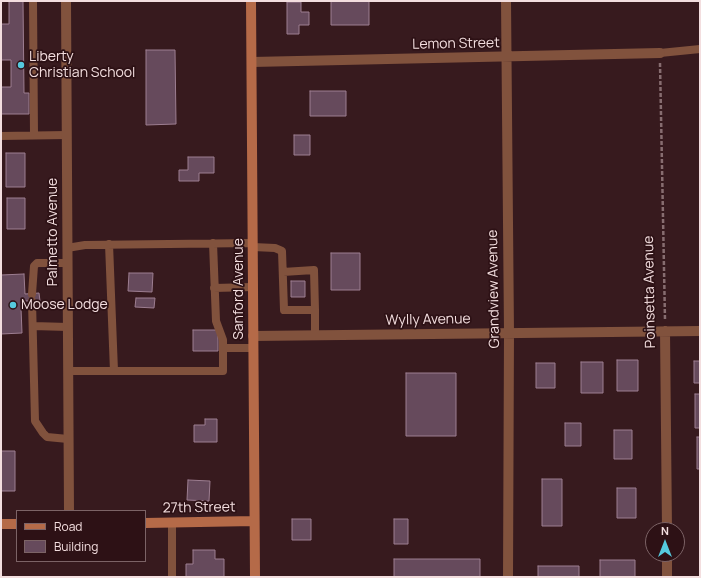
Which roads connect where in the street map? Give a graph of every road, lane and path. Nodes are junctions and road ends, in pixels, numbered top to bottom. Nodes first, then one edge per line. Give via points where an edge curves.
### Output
1 (33, 1) edge
2 (66, 1) edge
3 (251, 1) edge
4 (506, 1) edge
5 (700, 49) edge
6 (660, 53) junction
7 (506, 57) junction
8 (252, 62) junction
9 (34, 135) junction
10 (67, 135) junction
11 (1, 136) edge
12 (212, 243) junction
13 (109, 244) junction
14 (253, 245) junction
15 (67, 248) junction
16 (67, 263) junction
17 (283, 272) junction
18 (253, 287) junction
19 (214, 288) junction
20 (315, 310) junction
21 (33, 326) junction
22 (68, 327) junction
23 (665, 331) junction
24 (700, 331) edge
25 (509, 333) junction
26 (253, 336) junction
27 (315, 336) junction
28 (223, 348) junction
29 (253, 348) junction
30 (68, 371) junction
31 (114, 371) junction
32 (68, 439) junction
33 (69, 510) edge
34 (254, 521) junction
35 (667, 522) edge
36 (146, 523) edge
37 (172, 523) junction
38 (1, 524) edge
39 (16, 524) edge
40 (667, 562) edge
41 (172, 577) edge
42 (255, 577) edge
43 (508, 577) edge
44 (667, 577) edge

1 - 9 lane
2 - 10 street, Palmetto Avenue
3 - 8 main road, Sanford Avenue
4 - 7 street, Grandview Avenue
5 - 6 lane
6 - 7 street, Lemon Street
6 - 23 path, Poinsetta Avenue
7 - 8 street, Lemon Street
7 - 25 street, Grandview Avenue
8 - 14 main road, Sanford Avenue
9 - 10 lane
9 - 11 lane
10 - 15 street, Palmetto Avenue
12 - 13 lane
12 - 14 lane
12 - 19 lane
13 - 15 lane
13 - 31 lane
14 - 17 lane via 282,251
14 - 18 main road, Sanford Avenue
15 - 16 street, Palmetto Avenue
16 - 21 lane via 37,263 34,266
16 - 22 street, Palmetto Avenue
17 - 20 lane via 284,310
17 - 20 lane via 314,270
18 - 19 lane
18 - 26 main road, Sanford Avenue
19 - 28 lane via 216,321 223,340
20 - 27 lane
21 - 22 lane
21 - 32 lane via 35,421 42,433 48,437
22 - 30 street, Palmetto Avenue
23 - 24 street, Wylly Avenue
23 - 25 street, Wylly Avenue
23 - 35 street, Poinsetta Avenue
25 - 27 street, Wylly Avenue
25 - 43 street, Grandview Avenue
26 - 27 street, Wylly Avenue
26 - 29 main road, Sanford Avenue
28 - 29 lane
28 - 31 lane via 223,371
29 - 34 main road, Sanford Avenue
30 - 31 lane
30 - 32 street, Palmetto Avenue
32 - 33 street, Palmetto Avenue
34 - 37 main road, 27th Street
34 - 42 main road, Sanford Avenue
36 - 37 main road, 27th Street
37 - 41 lane
38 - 39 main road
40 - 44 street

